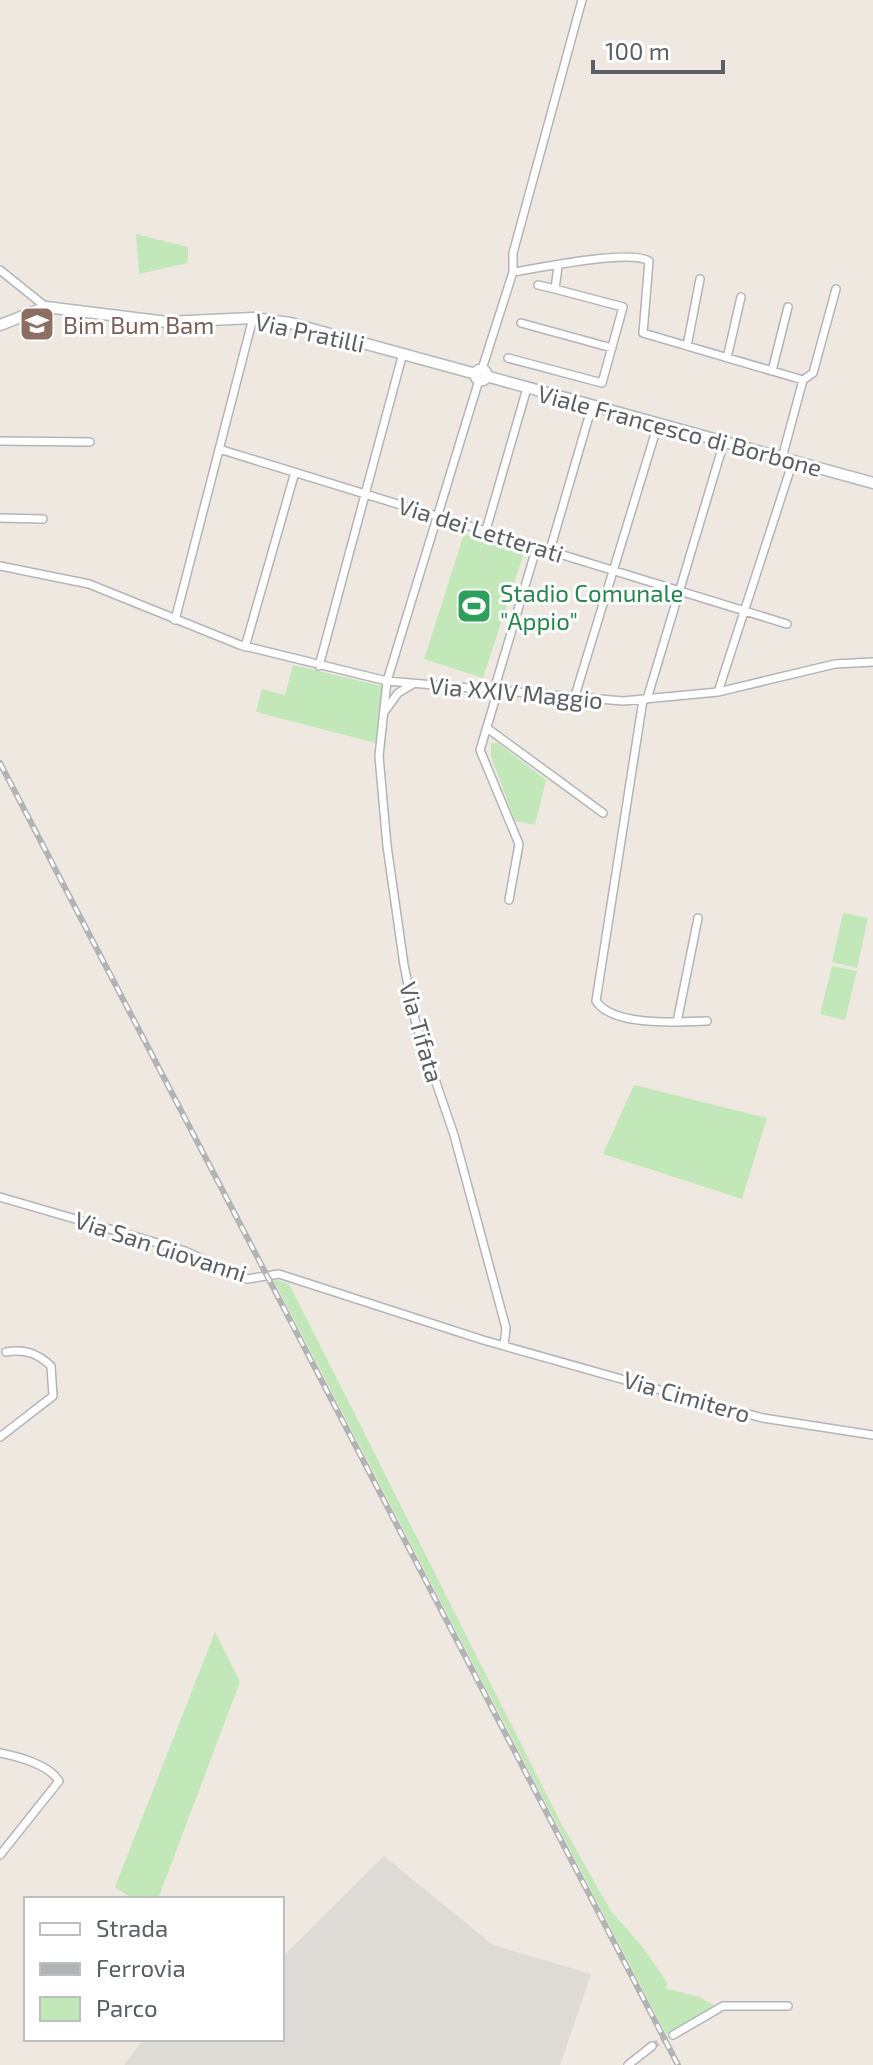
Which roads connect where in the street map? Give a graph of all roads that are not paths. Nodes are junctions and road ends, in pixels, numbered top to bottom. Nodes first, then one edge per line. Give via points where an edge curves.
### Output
1 (582, 0) edge
2 (558, 266) junction
3 (0, 270) edge
4 (513, 272) junction
5 (700, 279) dead end
6 (538, 285) dead end
7 (555, 289) junction
8 (836, 289) dead end
9 (741, 297) dead end
10 (46, 307) junction
11 (788, 307) dead end
12 (253, 318) junction
13 (521, 323) dead end
14 (0, 325) edge
15 (687, 346) junction
16 (612, 348) junction
17 (403, 353) junction
18 (508, 358) dead end
19 (727, 358) junction
20 (772, 371) junction
21 (481, 375) junction
22 (803, 380) junction
23 (527, 388) junction
24 (592, 406) junction
25 (658, 424) junction
26 (0, 441) edge
27 (90, 442) dead end
28 (724, 442) junction
29 (219, 449) junction
30 (787, 460) junction
31 (295, 472) junction
32 (873, 483) edge
33 (365, 493) junction
34 (440, 516) junction
35 (0, 518) edge
36 (43, 519) dead end
37 (486, 530) junction
38 (537, 546) junction
39 (550, 550) junction
40 (0, 566) edge
41 (613, 570) junction
42 (679, 590) junction
43 (743, 610) junction
44 (175, 620) junction
45 (787, 624) dead end
46 (245, 647) junction
47 (873, 662) edge
48 (319, 666) junction
49 (387, 681) junction
50 (415, 683) junction
51 (496, 690) junction
52 (718, 692) junction
53 (574, 699) junction
54 (645, 700) junction
55 (384, 713) junction
56 (487, 728) junction
57 (603, 813) dead end
58 (509, 900) dead end
59 (698, 918) dead end
60 (707, 1021) dead end
61 (677, 1022) junction
62 (0, 1197) edge
63 (504, 1345) junction
64 (2, 1353) edge
65 (873, 1435) edge
66 (0, 1437) edge
67 (0, 1753) edge
68 (0, 1855) edge
69 (788, 2006) dead end
70 (673, 2035) tunnel mouth
71 (652, 2046) tunnel mouth
72 (628, 2065) edge

1 - 4 street, Via Tifata via 513,253
2 - 4 street
2 - 7 street
2 - 15 street via 639,257 649,261 643,333
3 - 10 street
4 - 21 street, Via Tifata
5 - 15 street
6 - 7 street
7 - 16 street via 623,307
8 - 22 street via 813,373
9 - 19 street
10 - 12 street, Via Pratilli via 158,321
10 - 14 street
11 - 20 street
12 - 17 street, Via Pratilli
12 - 29 street
13 - 16 street
15 - 19 street
16 - 18 street via 602,383
17 - 21 street, Via Pratilli
17 - 33 street
19 - 20 street
20 - 22 street
21 - 23 street, Viale Francesco di Borbone
21 - 34 street, Via Tifata
22 - 30 street
23 - 24 street, Viale Francesco di Borbone
23 - 37 street
24 - 25 street, Viale Francesco di Borbone
24 - 39 street
25 - 28 street, Viale Francesco di Borbone
25 - 41 street
26 - 27 street
28 - 30 street, Viale Francesco di Borbone
28 - 42 street
29 - 31 street, Via dei Letterati
29 - 44 street
30 - 32 street, Viale Francesco di Borbone
30 - 43 street
31 - 33 street, Via dei Letterati
31 - 46 street
33 - 34 street, Via dei Letterati
33 - 48 street
34 - 37 street, Via dei Letterati
34 - 49 street, Via Tifata
35 - 36 street
37 - 38 street, Via dei Letterati
38 - 39 street, Via dei Letterati
38 - 51 street
39 - 41 street, Via dei Letterati
40 - 44 street, Via XXIV Maggio via 89,584
41 - 42 street, Via dei Letterati
41 - 53 street
42 - 43 street, Via dei Letterati
42 - 54 street
43 - 45 street, Via dei Letterati
43 - 52 street
44 - 46 street, Via XXIV Maggio
46 - 48 street, Via XXIV Maggio
47 - 52 street, Via XXIV Maggio via 835,664
48 - 49 street, Via XXIV Maggio
49 - 50 street, Via XXIV Maggio
49 - 55 street, Via Tifata
50 - 51 street, Via XXIV Maggio
50 - 55 street via 398,693
51 - 53 street, Via XXIV Maggio
51 - 56 street
52 - 54 street, Via XXIV Maggio
53 - 54 street, Via XXIV Maggio
54 - 61 street via 596,1001 620,1015
55 - 63 street, Via Tifata via 379,756 404,965 416,1024 454,1135 506,1328
56 - 57 street
56 - 58 street via 480,750 519,844
59 - 61 street
60 - 61 street
62 - 63 street, Via San Giovanni via 185,1251 247,1279 279,1274
63 - 65 street, Via Cimitero via 763,1418
64 - 66 street via 22,1350 41,1357 51,1366 53,1396
67 - 68 street via 33,1762 59,1781
69 - 70 street via 723,2006
71 - 72 street

